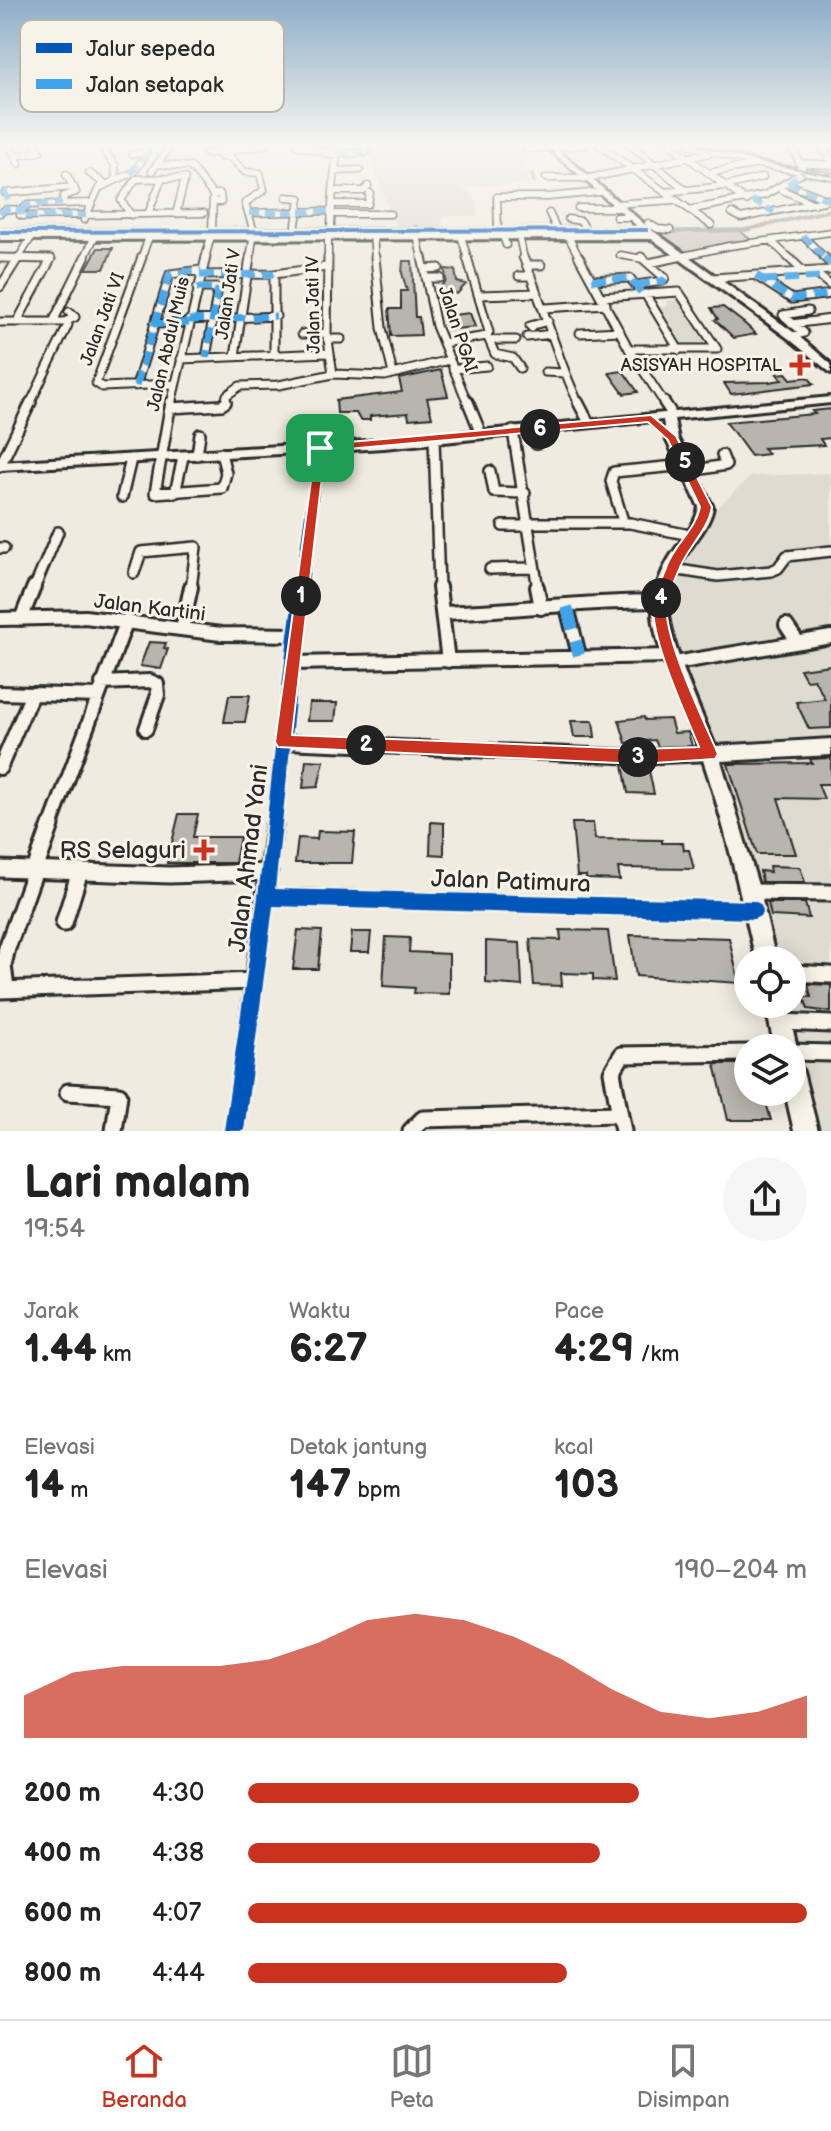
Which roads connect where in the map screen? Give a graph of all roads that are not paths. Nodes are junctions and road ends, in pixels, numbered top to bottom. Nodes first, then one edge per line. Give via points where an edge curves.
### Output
1 (63, 198) edge
2 (93, 198) edge
3 (123, 198) edge
4 (154, 198) edge
5 (182, 198) edge
6 (214, 198) edge
7 (253, 198) edge
8 (297, 198) edge
9 (333, 198) edge
10 (370, 198) edge
11 (497, 198) edge
12 (604, 198) edge
13 (672, 198) edge
14 (744, 198) edge
15 (757, 198) edge
16 (800, 198) edge
17 (674, 200) junction
18 (749, 201) junction
19 (830, 201) edge
20 (62, 203) junction
21 (90, 203) junction
22 (814, 204) junction
23 (578, 208) dead end
24 (331, 209) junction
25 (616, 209) junction
26 (22, 210) junction
27 (689, 210) junction
28 (3, 211) edge
29 (774, 212) junction
30 (204, 213) dead end
31 (249, 213) junction
32 (298, 213) junction
33 (549, 213) dead end
34 (732, 213) dead end
35 (148, 214) junction
36 (176, 214) junction
37 (390, 214) dead end
38 (86, 215) junction
39 (131, 215) junction
40 (281, 215) dead end
41 (56, 216) junction
42 (664, 223) dead end
43 (711, 225) dead end
44 (298, 226) junction
45 (648, 229) junction
46 (557, 230) junction
47 (578, 230) junction
48 (586, 230) junction
49 (670, 230) dead end
50 (57, 232) junction
51 (831, 232) edge
52 (330, 233) junction
53 (419, 233) junction
54 (211, 234) junction
55 (253, 234) junction
56 (0, 235) edge
57 (77, 235) junction
58 (373, 236) junction
59 (461, 236) junction
60 (568, 236) junction
61 (803, 236) junction
62 (149, 237) junction
63 (502, 237) junction
64 (31, 238) junction
65 (94, 238) junction
66 (770, 240) junction
67 (521, 241) junction
68 (620, 255) dead end
69 (682, 256) junction
70 (18, 257) junction
71 (0, 258) edge
72 (649, 263) junction
73 (527, 265) junction
74 (541, 265) dead end
75 (327, 267) junction
76 (831, 267) edge
77 (439, 268) dead end
78 (425, 269) junction
79 (804, 272) junction
80 (200, 273) junction
81 (246, 274) junction
82 (274, 274) junction
83 (817, 274) junction
84 (519, 276) dead end
85 (531, 276) junction
86 (426, 278) junction
87 (440, 278) dead end
88 (713, 278) junction
89 (759, 278) junction
90 (592, 280) junction
91 (636, 285) junction
92 (831, 286) edge
93 (0, 287) edge
94 (197, 288) junction
95 (538, 293) junction
96 (644, 294) junction
97 (479, 295) junction
98 (604, 300) junction
99 (545, 308) junction
100 (829, 308) edge
101 (808, 311) dead end
102 (69, 312) dead end
103 (276, 316) junction
104 (241, 318) junction
105 (213, 319) junction
106 (54, 320) junction
107 (0, 322) edge
108 (17, 322) junction
109 (65, 322) junction
110 (189, 322) junction
111 (154, 324) junction
112 (792, 324) junction
113 (550, 327) junction
114 (620, 331) junction
115 (580, 333) dead end
116 (302, 334) dead end
117 (327, 336) junction
118 (792, 336) junction
119 (527, 337) dead end
120 (488, 338) junction
121 (341, 339) dead end
122 (516, 340) dead end
123 (443, 343) junction
124 (629, 349) junction
125 (679, 350) junction
126 (328, 353) junction
127 (274, 354) junction
128 (235, 356) junction
129 (206, 358) junction
130 (181, 359) junction
131 (557, 363) dead end
132 (451, 365) junction
133 (487, 366) dead end
134 (520, 368) dead end
135 (831, 370) edge
136 (545, 372) dead end
137 (562, 373) junction
138 (333, 374) junction
139 (393, 374) junction
140 (174, 384) junction
141 (136, 386) junction
142 (831, 394) edge
143 (831, 400) edge
144 (170, 408) junction
145 (669, 414) junction
146 (651, 419) junction
147 (588, 421) junction
148 (479, 429) junction
149 (532, 430) junction
150 (513, 431) junction
151 (200, 434) dead end
152 (434, 438) junction
153 (672, 439) junction
154 (536, 444) dead end
155 (320, 445) junction
156 (221, 453) junction
157 (722, 455) dead end
158 (190, 456) junction
159 (131, 459) junction
160 (160, 459) junction
161 (0, 466) edge
162 (688, 468) junction
163 (490, 471) dead end
164 (175, 493) junction
165 (525, 493) junction
166 (122, 497) dead end
167 (623, 521) junction
168 (527, 524) junction
169 (503, 526) dead end
170 (58, 532) dead end
171 (690, 535) junction
172 (831, 551) edge
173 (533, 568) junction
174 (490, 569) dead end
175 (672, 569) junction
176 (134, 573) dead end
177 (660, 601) junction
178 (567, 607) junction
179 (541, 608) junction
180 (443, 613) junction
181 (0, 619) edge
182 (21, 619) junction
183 (127, 620) junction
184 (786, 625) dead end
185 (182, 629) junction
186 (295, 635) junction
187 (831, 637) edge
188 (797, 641) junction
189 (579, 655) junction
190 (673, 659) junction
191 (448, 661) junction
192 (292, 663) junction
193 (100, 690) junction
194 (0, 693) edge
195 (32, 694) junction
196 (146, 729) dead end
197 (283, 742) junction
198 (831, 747) edge
199 (710, 754) junction
200 (1, 763) edge
201 (0, 869) edge
202 (80, 871) junction
203 (34, 872) junction
204 (269, 872) junction
205 (831, 893) edge
206 (266, 897) junction
207 (752, 901) junction
208 (64, 923) dead end
209 (763, 946) edge
210 (4, 947) edge
211 (806, 974) edge
212 (831, 975) edge
213 (255, 981) junction
214 (3, 989) edge
215 (802, 1018) edge
216 (831, 1024) edge
217 (806, 1052) edge
218 (734, 1053) edge
219 (831, 1053) edge
220 (68, 1092) dead end
221 (800, 1106) edge
222 (621, 1123) edge
223 (114, 1131) edge
224 (234, 1131) edge
225 (411, 1131) edge
226 (806, 1131) edge

1 - 20 street
2 - 21 street
3 - 39 street
4 - 35 street
5 - 36 street
6 - 54 street, Jalan Abdul Muis via 218,204
7 - 31 street via 245,203
8 - 32 street
9 - 24 street, Jalan Jati IV
10 - 24 street via 371,204
11 - 63 street
12 - 25 main road
13 - 17 street
14 - 18 street
15 - 18 street
16 - 22 street
17 - 25 street
17 - 27 street
18 - 27 street
18 - 29 street
19 - 22 street
20 - 21 street
20 - 26 street via 27,205
21 - 38 street
22 - 29 street
23 - 25 street
24 - 32 street
24 - 37 street
24 - 52 street, Jalan Jati IV
25 - 45 main road
26 - 28 street
26 - 41 street via 20,215
27 - 43 street
29 - 34 street via 741,218
30 - 36 street
31 - 32 street
31 - 55 street
32 - 40 street
32 - 44 street
33 - 46 street
35 - 36 street
35 - 39 street
38 - 39 street
38 - 41 street
38 - 57 street
41 - 50 street
42 - 45 street
44 - 52 street
44 - 55 street
45 - 48 street
45 - 49 street
45 - 60 main road
45 - 69 main road
46 - 47 street
46 - 63 street
47 - 48 street
47 - 48 street via 566,218 581,221
50 - 56 street
50 - 57 street
51 - 61 street
52 - 53 street
52 - 55 main road
52 - 58 main road
52 - 75 street, Jalan Jati IV
53 - 58 main road
53 - 59 main road
53 - 63 street
53 - 78 street, Jalan PGAI
54 - 55 main road
54 - 57 street via 193,229
54 - 62 main road
54 - 80 street, Jalan Abdul Muis
55 - 81 street, Jalan Jati V
56 - 64 main road
57 - 64 main road
57 - 65 main road
58 - 139 street
59 - 63 main road
59 - 97 street
60 - 67 main road
60 - 90 street
61 - 66 street
61 - 76 street
62 - 65 main road
62 - 141 street, Jalan Jati VI via 96,383
63 - 67 main road
64 - 70 street
65 - 106 street
66 - 69 street
66 - 79 street
67 - 73 street
68 - 72 street via 639,255
69 - 72 street
69 - 88 main road
70 - 71 street
70 - 93 street
70 - 108 street via 51,259
72 - 91 street via 666,280
73 - 74 street
73 - 85 street
75 - 82 street
75 - 117 street, Jalan Jati IV
76 - 83 street
77 - 78 street
78 - 86 street, Jalan PGAI
79 - 83 street
79 - 89 street
80 - 81 street
80 - 94 street, Jalan Abdul Muis
80 - 111 street via 171,272
81 - 82 street
81 - 104 street, Jalan Jati V
82 - 103 street
83 - 89 street
83 - 92 street
84 - 85 street
85 - 95 street
86 - 87 street
86 - 123 street, Jalan PGAI
88 - 89 street
88 - 118 main road
89 - 100 street via 792,299 822,295
90 - 91 street via 629,278
90 - 98 street
91 - 96 street
94 - 105 street via 218,288
94 - 110 street, Jalan Abdul Muis
95 - 97 street
95 - 99 street
96 - 98 street
96 - 125 street
96 - 125 street via 680,293 717,349
97 - 120 street
98 - 99 street
98 - 114 street
99 - 113 street
100 - 112 street
101 - 112 street via 783,315
102 - 109 street via 75,317
103 - 104 street
103 - 127 street
104 - 105 street
104 - 128 street, Jalan Jati V
105 - 110 street
105 - 129 street
106 - 108 street
106 - 109 street
107 - 108 street
109 - 161 street
110 - 111 street
110 - 130 street, Jalan Abdul Muis
111 - 141 street
112 - 118 street via 804,333
113 - 119 street
113 - 137 street
114 - 115 street
114 - 124 street
116 - 117 street
117 - 121 street
117 - 126 street, Jalan Jati IV
118 - 135 main road
120 - 122 street
120 - 123 street
120 - 134 street via 495,354 516,359
123 - 132 street, Jalan PGAI
124 - 125 street
124 - 145 street
126 - 127 street
126 - 138 street, Jalan Jati IV
127 - 128 street
128 - 129 street
129 - 130 street
130 - 140 street, Jalan Abdul Muis
131 - 137 street
132 - 133 street
132 - 139 street
132 - 148 street, Jalan PGAI
136 - 137 street
137 - 147 street
138 - 139 street
138 - 144 street via 240,386 222,405
140 - 141 street, Jalan Jati VI
140 - 144 street, Jalan Abdul Muis
142 - 145 main road
143 - 145 main road
144 - 160 street, Jalan Abdul Muis
145 - 146 main road
145 - 147 main road
145 - 153 main road
146 - 149 main road
146 - 153 main road
147 - 148 main road
148 - 155 main road
149 - 150 main road
149 - 154 street
150 - 152 main road
150 - 165 street
151 - 158 street
152 - 155 main road
152 - 180 street via 436,556
153 - 162 main road
155 - 156 main road
155 - 186 street, Jalan Ahmad Yani
156 - 158 main road
156 - 164 street via 224,487
157 - 162 street via 726,465
158 - 160 main road
158 - 164 street
159 - 160 main road
159 - 161 main road
159 - 166 street
160 - 164 street, Jalan Abdul Muis via 155,493
162 - 167 street via 614,472 611,481
162 - 171 main road via 706,507
163 - 165 street via 494,492
165 - 168 street
167 - 168 street
167 - 171 street
168 - 169 street
168 - 173 street
170 - 182 street
171 - 175 main road
172 - 175 street via 787,556 771,571 718,576
173 - 174 street
173 - 179 street
175 - 177 main road
176 - 185 street via 141,552 196,547
177 - 178 street
177 - 190 main road
178 - 179 street
178 - 189 street
179 - 180 street
180 - 191 street
181 - 182 street, Jalan Kartini
182 - 183 street, Jalan Kartini
183 - 185 street, Jalan Kartini
183 - 193 street
184 - 188 street
185 - 186 street, Jalan Kartini
186 - 192 street, Jalan Ahmad Yani
187 - 188 street
188 - 190 street
189 - 190 street
189 - 191 street
190 - 199 main road
191 - 192 street
192 - 197 street, Jalan Ahmad Yani
193 - 195 street
193 - 196 street via 157,684
193 - 203 street
194 - 195 street
195 - 200 street
197 - 199 street via 639,757
197 - 204 street, Jalan Ahmad Yani
198 - 199 main road
199 - 207 main road
201 - 203 street
202 - 203 street
202 - 204 street
202 - 208 street
203 - 210 street
204 - 206 street, Jalan Ahmad Yani
205 - 207 street, Jalan Patimura
206 - 207 street, Jalan Patimura
206 - 213 street, Jalan Ahmad Yani
207 - 209 main road
210 - 214 street
211 - 212 street
213 - 214 street
213 - 224 street, Jalan Ahmad Yani
215 - 216 street
217 - 219 street
218 - 222 street via 622,1055 612,1072
220 - 223 street via 119,1095
221 - 226 main road
222 - 225 street via 423,1119

